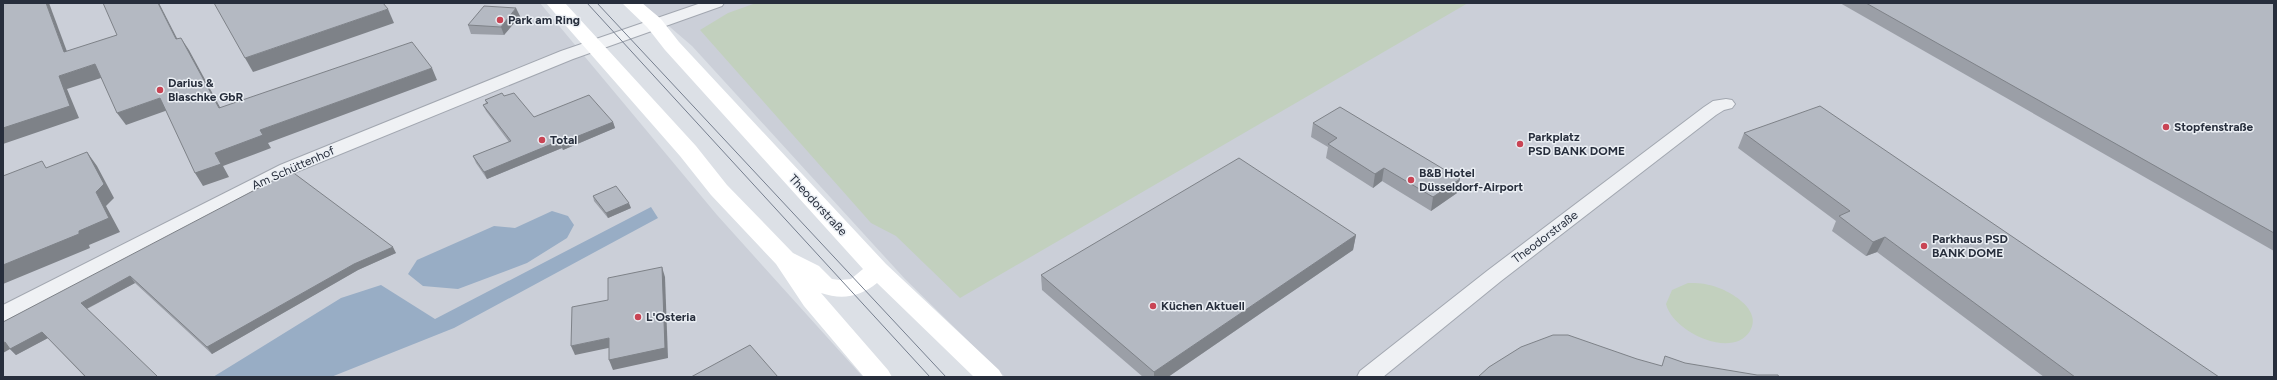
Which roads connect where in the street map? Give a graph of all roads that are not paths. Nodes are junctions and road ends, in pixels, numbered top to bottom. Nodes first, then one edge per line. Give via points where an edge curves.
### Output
1 (555, 3) edge
2 (631, 3) edge
3 (716, 3) edge
4 (654, 23) junction
5 (593, 45) junction
6 (1726, 104) dead end
7 (784, 258) junction
8 (878, 270) junction
9 (3, 314) edge
10 (879, 377) edge
11 (990, 377) edge
12 (1368, 377) edge

1 - 5 main road
2 - 4 main road, Theodorstraße
3 - 4 street
4 - 5 street
4 - 8 main road, Theodorstraße via 672,46
5 - 7 main road via 688,151 719,190
5 - 9 street, Am Schüttenhof via 286,169
6 - 12 street, Theodorstraße via 1710,111
7 - 8 main road via 811,272 826,286 840,289 858,286
7 - 10 main road via 813,300
8 - 11 main road, Theodorstraße

